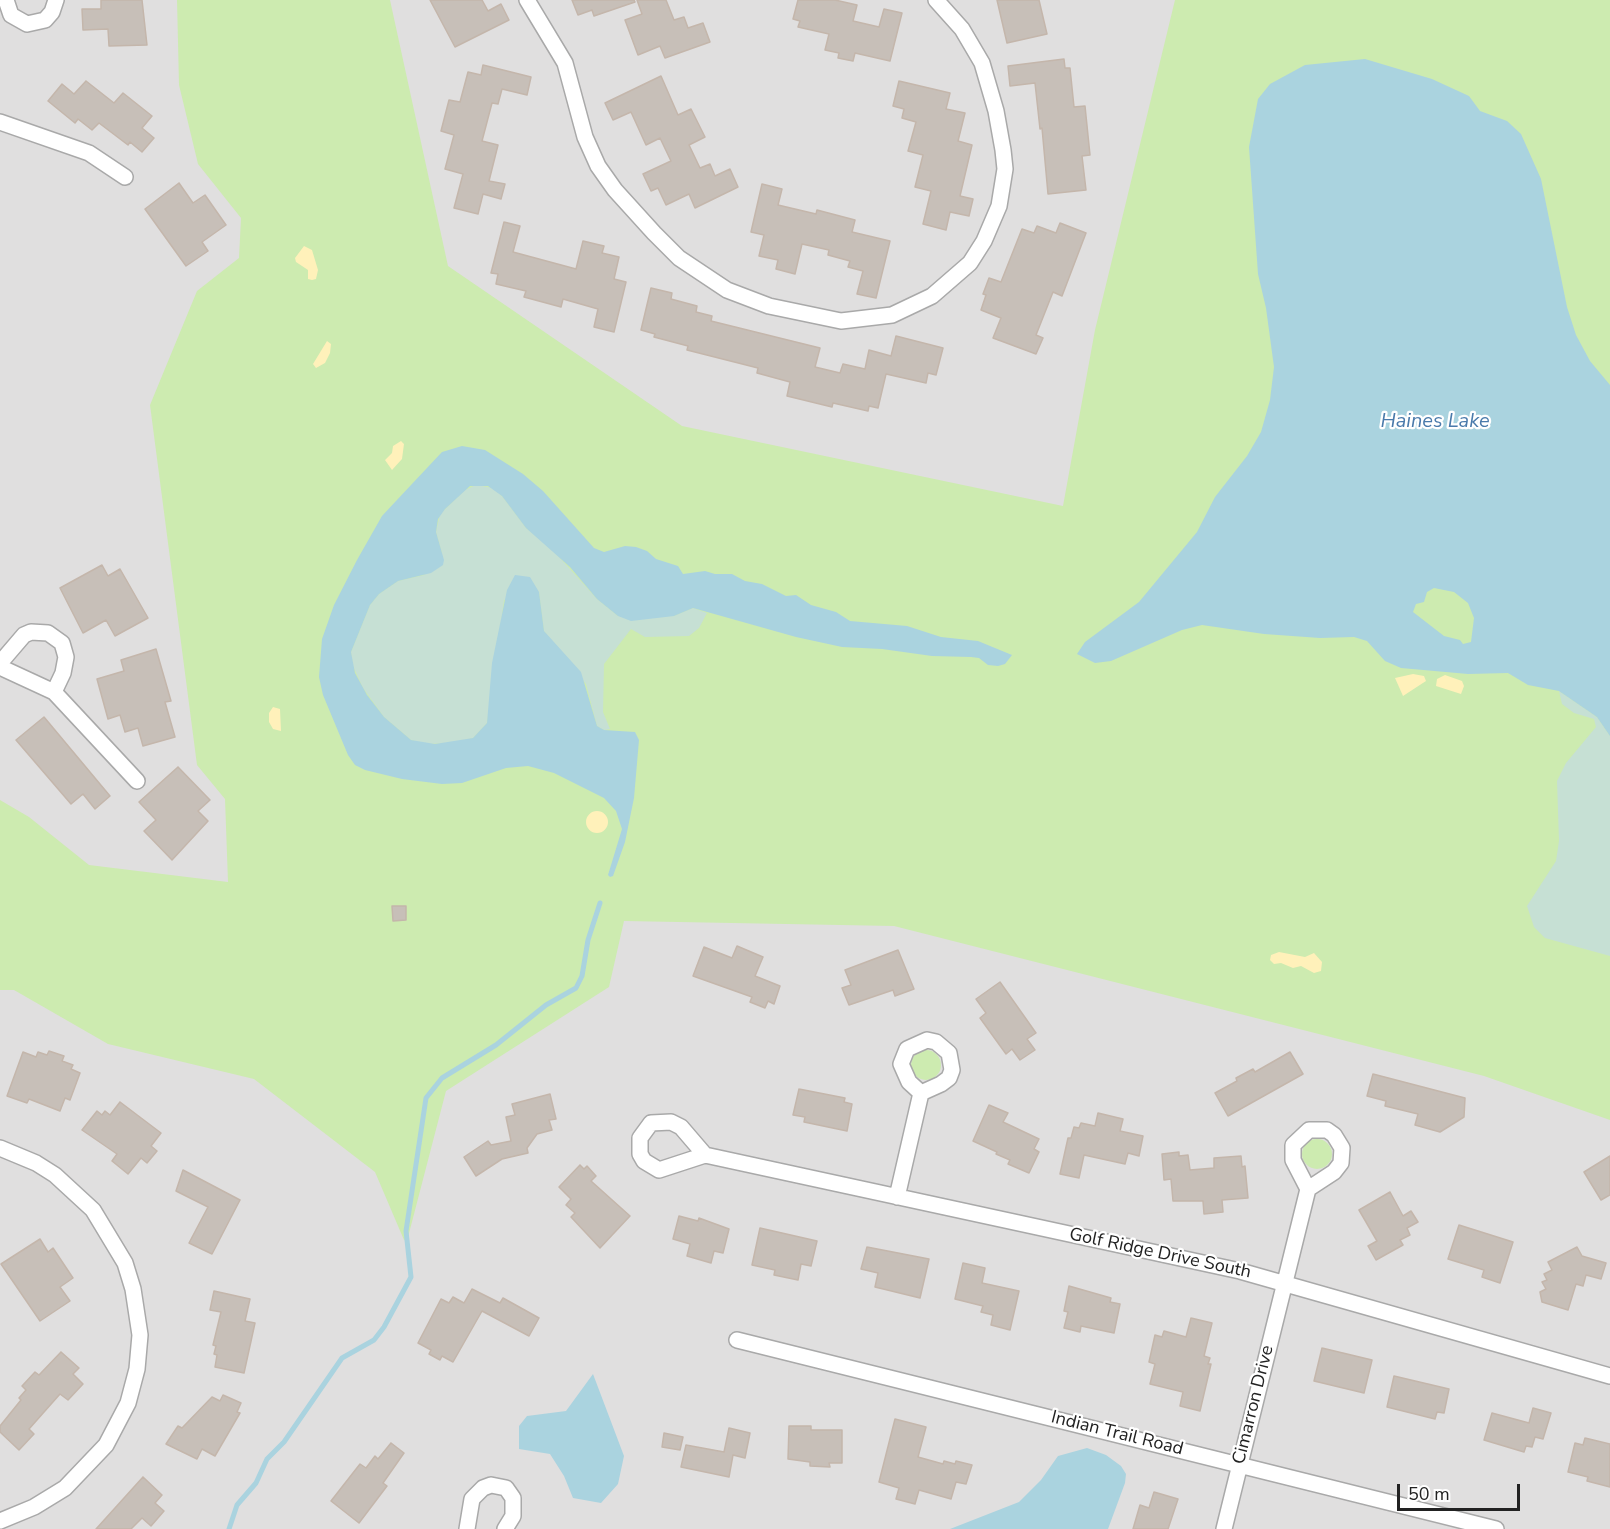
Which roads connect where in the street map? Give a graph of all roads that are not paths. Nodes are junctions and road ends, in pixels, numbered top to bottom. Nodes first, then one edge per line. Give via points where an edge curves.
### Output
1 (6, 0) edge
2 (56, 0) edge
3 (527, 0) edge
4 (936, 0) edge
5 (0, 122) edge
6 (125, 177) dead end
7 (0, 665) edge
8 (54, 692) junction
9 (137, 781) dead end
10 (921, 1094) dead end
11 (0, 1148) edge
12 (705, 1155) dead end
13 (1308, 1189) dead end
14 (897, 1197) junction
15 (1286, 1282) junction
16 (737, 1340) dead end
17 (1610, 1376) edge
18 (1239, 1465) junction
19 (0, 1521) edge
20 (467, 1529) edge
21 (505, 1529) edge
22 (1224, 1529) edge
23 (1497, 1529) edge

1 - 2 street via 11,15 27,24 45,20
3 - 4 street via 565,63 585,137 598,165 654,233 679,258 727,290 769,306 841,321 892,315 940,290 977,253 999,206 1005,169 1001,130 982,63 962,29
5 - 6 street via 88,153
7 - 8 street
7 - 8 street via 24,635 48,633 62,644 66,657
8 - 9 street
10 - 14 street
11 - 19 street via 55,1175 93,1210 126,1263 140,1335 131,1392 106,1445 65,1488
12 - 14 street, Golf Ridge Drive South
13 - 15 street, Cimarron Drive
14 - 15 street, Golf Ridge Drive South
15 - 17 street, Golf Ridge Drive South
15 - 18 street, Cimarron Drive
16 - 18 street, Indian Trail Road
18 - 22 street, Cimarron Drive
18 - 23 street, Indian Trail Road
20 - 21 street via 472,1499 490,1485 506,1488 513,1498 513,1516

